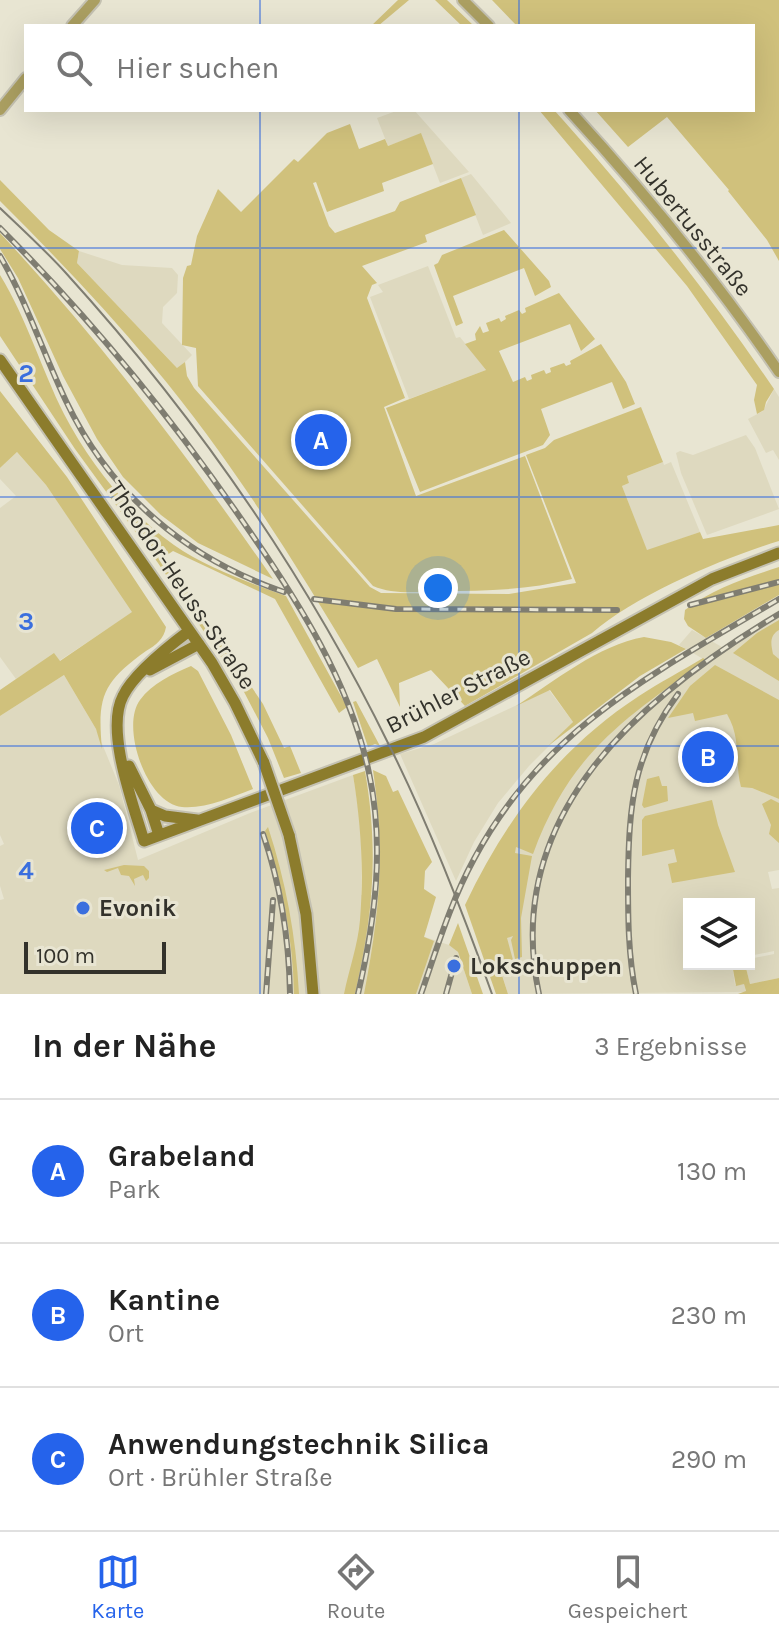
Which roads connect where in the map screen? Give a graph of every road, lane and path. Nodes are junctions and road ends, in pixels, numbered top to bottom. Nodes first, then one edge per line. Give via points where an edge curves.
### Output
1 (95, 0) edge
2 (463, 0) edge
3 (74, 24) edge
4 (487, 24) edge
5 (24, 80) edge
6 (0, 110) edge
7 (571, 112) edge
8 (0, 360) edge
9 (779, 372) edge
10 (779, 553) edge
11 (189, 631) junction
12 (199, 644) junction
13 (141, 674) junction
14 (119, 747) junction
15 (151, 810) junction
16 (199, 821) junction
17 (159, 835) junction
18 (313, 994) edge

1 - 3 street
2 - 4 street
5 - 6 street
7 - 9 street, Hubertusstraße via 668,224
8 - 11 main road, Theodor-Heuss-Straße
10 - 16 main road, Brühler Straße via 700,584 424,737
11 - 12 main road, Theodor-Heuss-Straße
11 - 13 main road
12 - 13 main road
12 - 18 main road, Theodor-Heuss-Straße, bridge via 264,763 289,835 306,914
13 - 14 main road via 118,707
14 - 15 main road
14 - 17 main road, Brühler Straße via 144,841
15 - 16 main road
15 - 17 main road
16 - 17 main road, Brühler Straße

